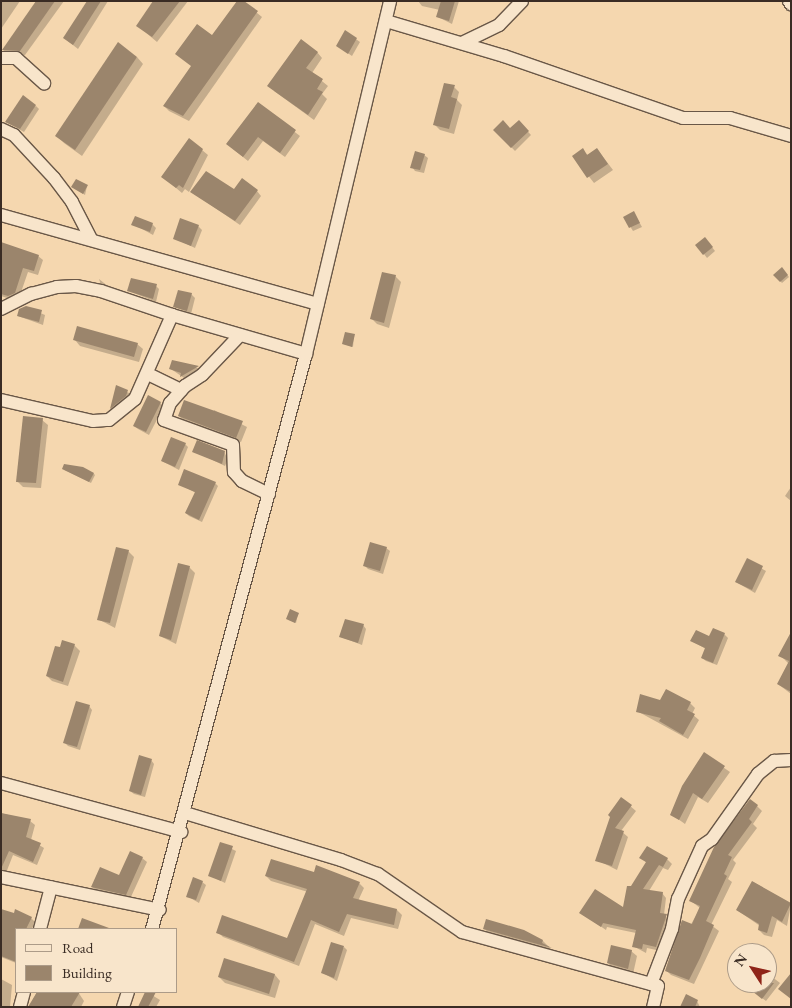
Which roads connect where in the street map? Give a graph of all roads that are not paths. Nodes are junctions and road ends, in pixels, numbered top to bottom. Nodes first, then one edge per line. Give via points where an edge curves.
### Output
1 (390, 1) edge
2 (522, 1) edge
3 (386, 21) junction
4 (462, 43) junction
5 (1, 58) edge
6 (44, 83) dead end
7 (1, 129) edge
8 (791, 136) edge
9 (1, 215) edge
10 (90, 239) junction
11 (318, 304) junction
12 (1, 309) edge
13 (172, 316) junction
14 (240, 335) junction
15 (306, 354) junction
16 (148, 374) junction
17 (181, 390) junction
18 (1, 400) edge
19 (269, 494) junction
20 (791, 760) edge
21 (1, 783) edge
22 (185, 813) junction
23 (181, 832) junction
24 (1, 877) edge
25 (51, 887) junction
26 (160, 910) junction
27 (40, 928) edge
28 (152, 928) edge
29 (651, 984) junction
30 (24, 993) edge
31 (128, 993) edge
32 (20, 1007) edge
33 (122, 1007) edge
34 (653, 1007) edge

1 - 3 street
2 - 4 street via 499,25
3 - 4 street
3 - 11 street
4 - 8 street via 684,118 730,118
5 - 6 street via 16,58
7 - 10 street via 14,134 54,178 77,209
9 - 10 street
10 - 11 street
11 - 15 street
12 - 13 street via 31,294 58,286 76,286 101,291
13 - 14 street
13 - 16 street
14 - 15 street
14 - 17 street via 202,375
15 - 19 street
16 - 17 street
16 - 18 street via 135,399 109,420 93,421
17 - 19 street via 170,403 164,420 233,445 234,472 242,481
19 - 22 street
20 - 29 street via 774,760 758,774 712,839 702,846 681,891 672,929
21 - 23 street
22 - 23 street
22 - 29 street via 378,874 462,932
23 - 26 street
24 - 25 street
25 - 26 street
25 - 27 street
26 - 28 street
29 - 34 street via 659,989
30 - 32 street
31 - 33 street

